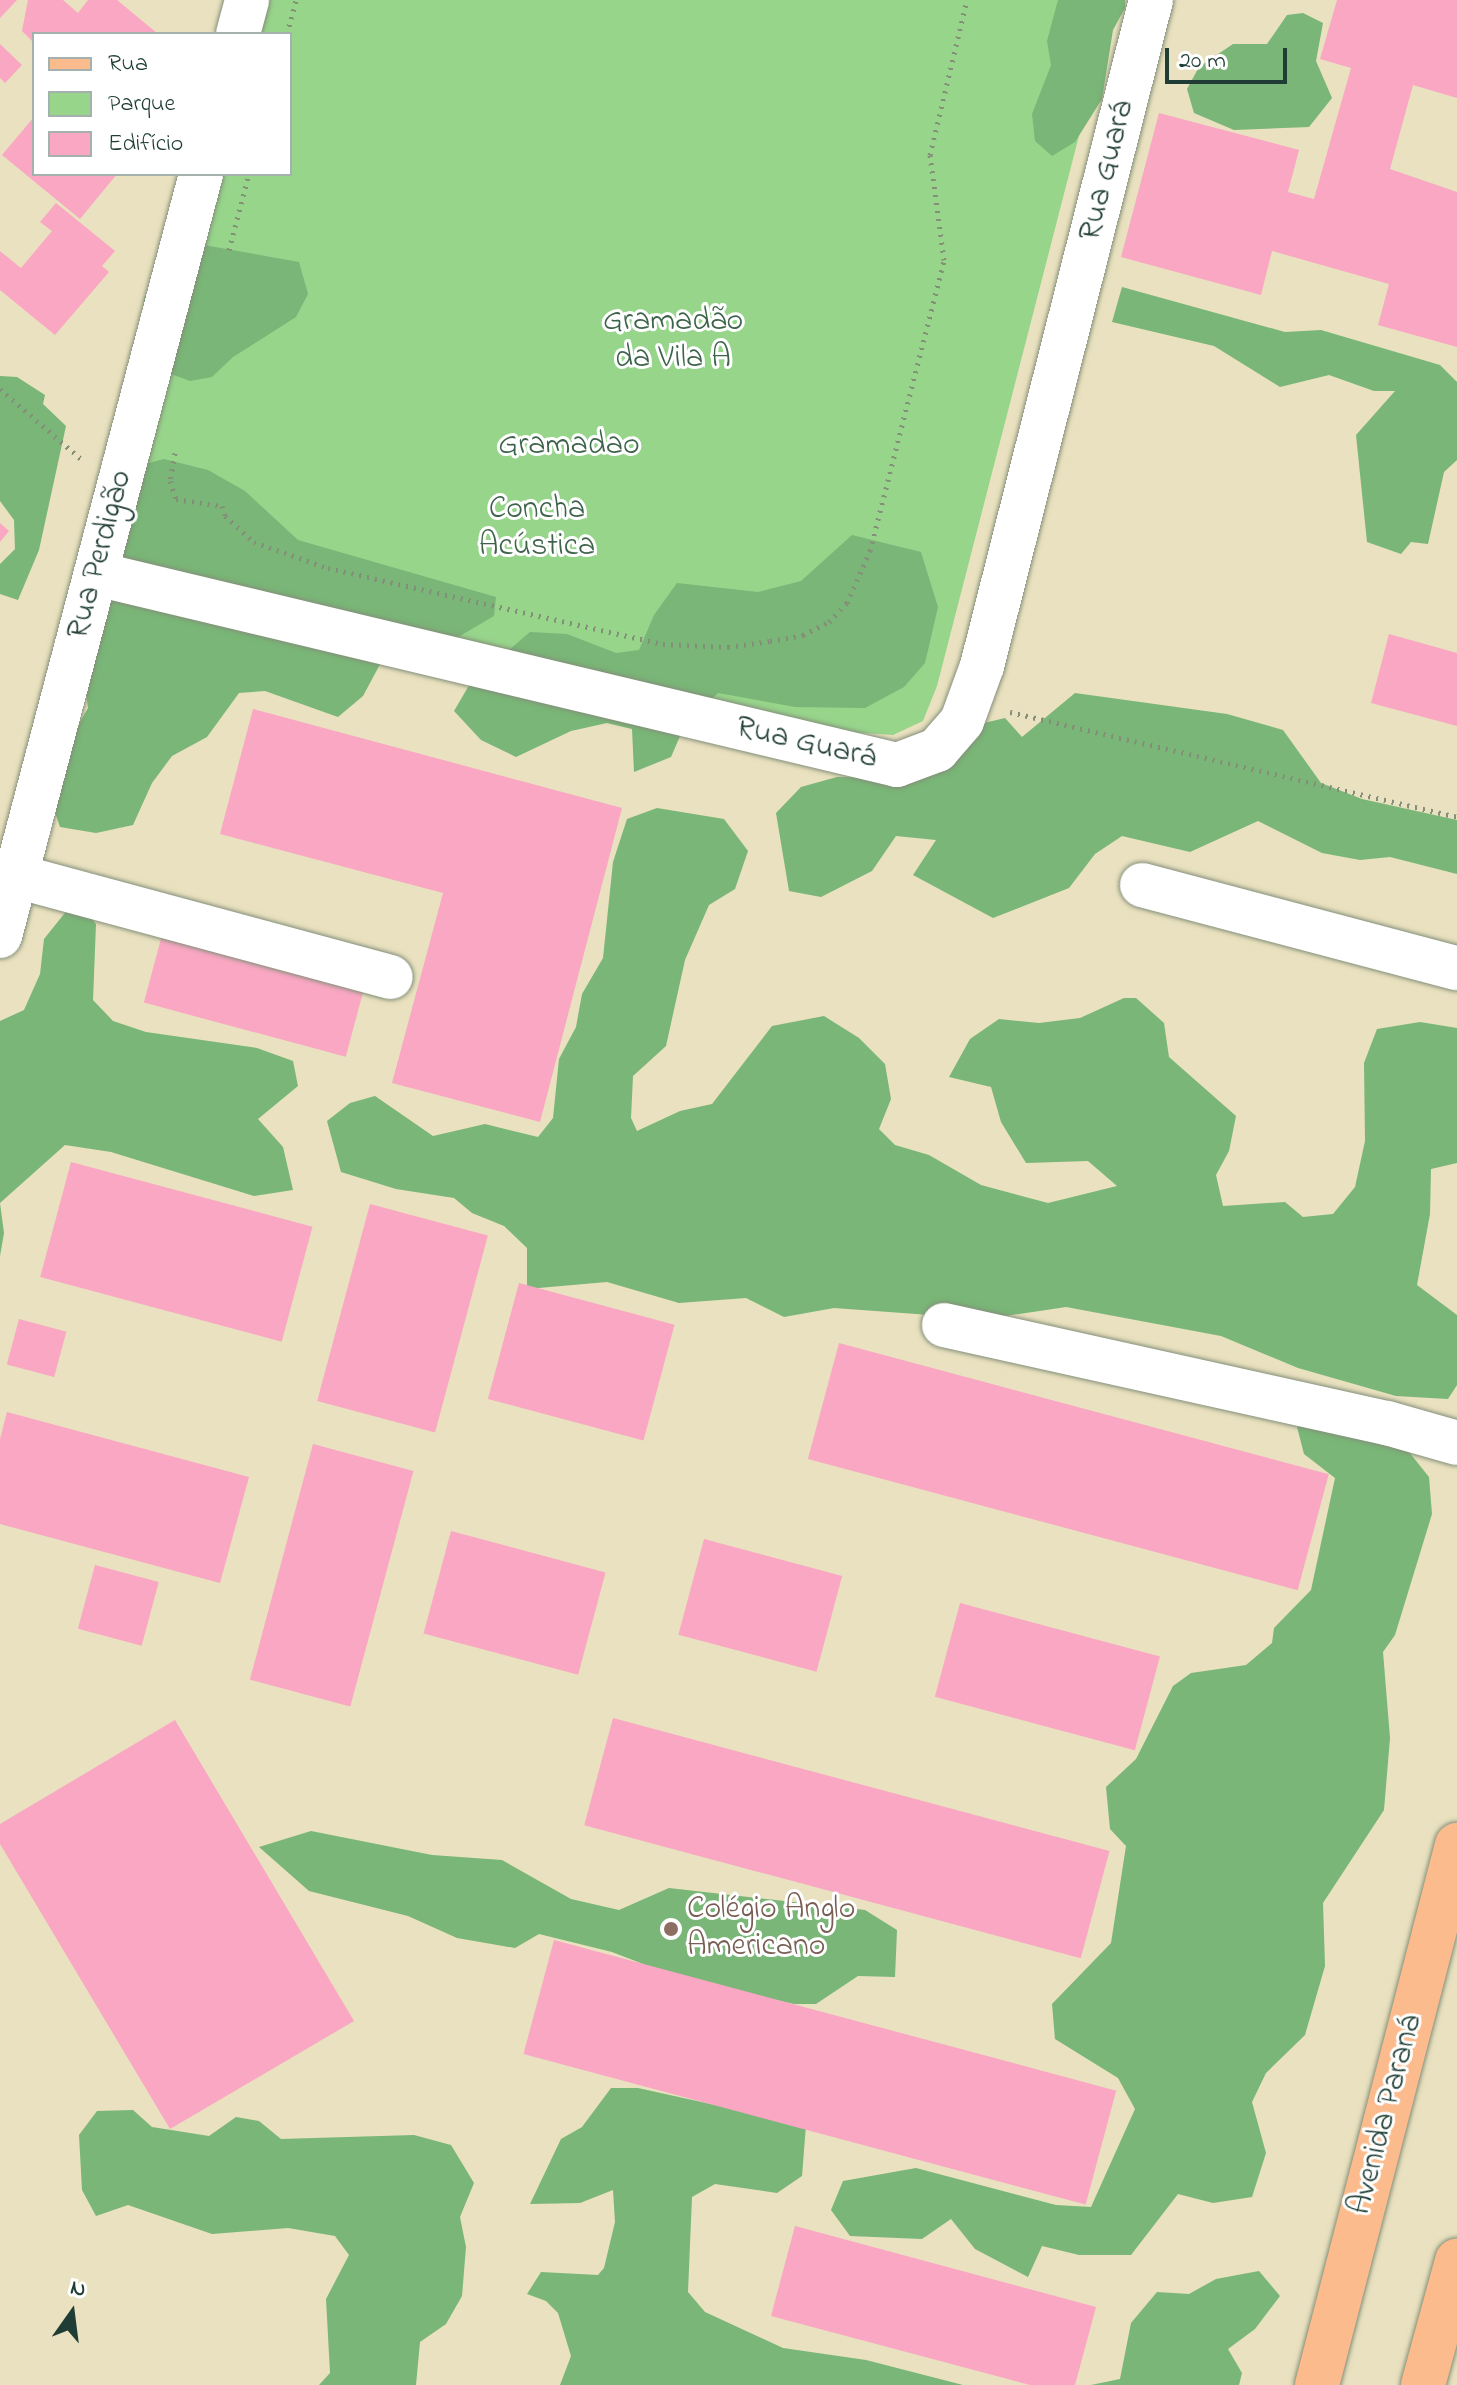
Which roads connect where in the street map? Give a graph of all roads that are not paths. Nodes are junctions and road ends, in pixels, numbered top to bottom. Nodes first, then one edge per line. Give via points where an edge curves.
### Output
1 (247, 0) edge
2 (1151, 0) edge
3 (239, 32) edge
4 (200, 176) edge
5 (97, 574) junction
6 (16, 876) junction
7 (1142, 885) dead end
8 (0, 936) edge
9 (1457, 968) edge
10 (391, 977) dead end
11 (944, 1325) dead end
12 (1457, 1443) edge
13 (1457, 1845) edge
14 (1457, 2261) edge
15 (1317, 2385) edge
16 (1423, 2385) edge

1 - 3 street
2 - 5 street, Rua Guará via 970,702 937,750 897,765
4 - 5 street, Rua Perdigão
5 - 6 street, Rua Perdigão
6 - 8 street, Rua Perdigão
6 - 10 street
7 - 9 street
11 - 12 street
13 - 15 main road, Avenida Paraná
14 - 16 main road

